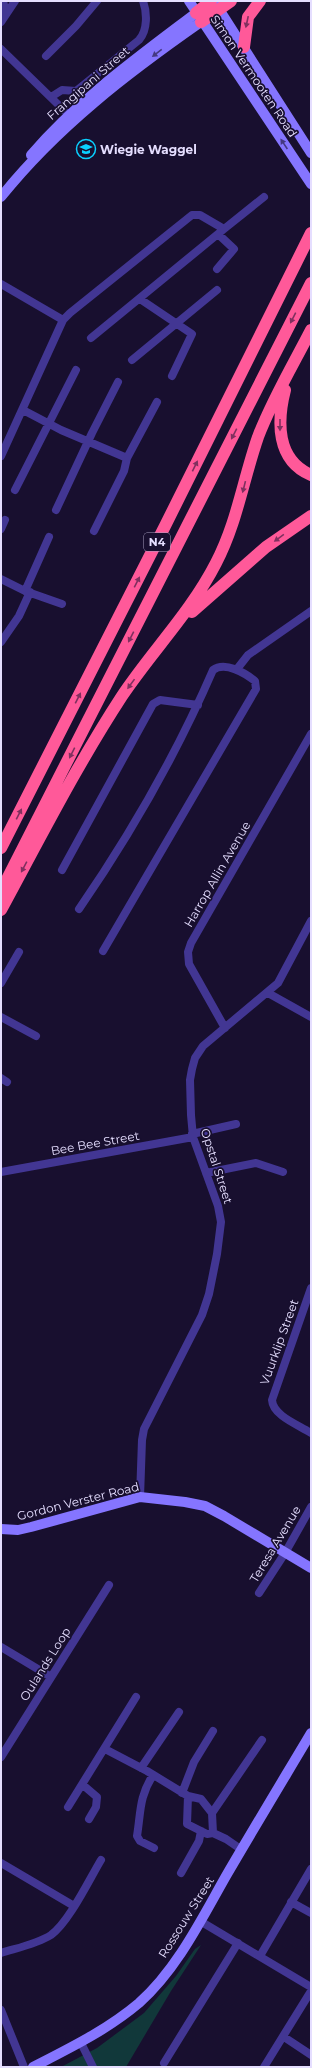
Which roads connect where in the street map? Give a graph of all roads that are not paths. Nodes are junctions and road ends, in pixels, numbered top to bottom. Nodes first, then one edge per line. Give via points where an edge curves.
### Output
1 (3, 1) edge
2 (15, 1) edge
3 (97, 1) edge
4 (143, 1) edge
5 (189, 1) edge
6 (231, 1) edge
7 (260, 1) edge
8 (214, 4) edge
9 (6, 13) junction
10 (199, 17) junction
11 (1, 22) edge
12 (244, 47) junction
13 (1, 49) edge
14 (46, 56) dead end
15 (51, 97) junction
16 (71, 118) junction
17 (311, 153) edge
18 (308, 181) edge
19 (1, 197) edge
20 (264, 197) dead end
21 (221, 232) junction
22 (311, 233) edge
23 (217, 269) dead end
24 (311, 283) edge
25 (1, 284) edge
26 (216, 290) dead end
27 (140, 299) junction
28 (63, 320) junction
29 (175, 324) junction
30 (311, 330) edge
31 (90, 338) dead end
32 (132, 360) dead end
33 (76, 370) dead end
34 (289, 373) junction
35 (172, 376) dead end
36 (118, 382) dead end
37 (157, 402) dead end
38 (23, 410) junction
39 (48, 423) junction
40 (88, 442) junction
41 (1, 456) edge
42 (127, 458) junction
43 (311, 475) edge
44 (15, 490) dead end
45 (56, 510) dead end
46 (311, 516) edge
47 (5, 520) dead end
48 (1, 529) edge
49 (94, 531) dead end
50 (49, 537) dead end
51 (1, 579) edge
52 (27, 592) junction
53 (62, 604) dead end
54 (311, 611) edge
55 (163, 641) junction
56 (1, 642) edge
57 (237, 669) junction
58 (198, 705) junction
59 (311, 734) edge
60 (1, 848) edge
61 (62, 870) dead end
62 (1, 891) edge
63 (79, 909) dead end
64 (1, 910) edge
65 (311, 921) edge
66 (103, 951) dead end
67 (19, 952) dead end
68 (1, 983) edge
69 (268, 993) junction
70 (1, 1017) edge
71 (311, 1017) edge
72 (225, 1028) junction
73 (36, 1036) dead end
74 (236, 1124) dead end
75 (193, 1136) junction
76 (1, 1172) edge
77 (283, 1172) dead end
78 (206, 1173) junction
79 (311, 1288) edge
80 (311, 1433) edge
81 (140, 1497) junction
82 (311, 1507) edge
83 (2, 1531) edge
84 (285, 1553) junction
85 (311, 1568) edge
86 (109, 1585) dead end
87 (259, 1593) dead end
88 (1, 1647) edge
89 (51, 1677) junction
90 (136, 1697) dead end
91 (178, 1712) dead end
92 (213, 1731) dead end
93 (311, 1733) edge
94 (262, 1740) dead end
95 (105, 1749) junction
96 (1, 1757) edge
97 (141, 1768) junction
98 (153, 1775) junction
99 (83, 1785) junction
100 (185, 1794) junction
101 (68, 1807) dead end
102 (212, 1813) junction
103 (89, 1819) dead end
104 (201, 1831) junction
105 (213, 1833) junction
106 (154, 1848) dead end
107 (242, 1850) junction
108 (101, 1860) dead end
109 (1, 1863) edge
110 (311, 1869) edge
111 (181, 1873) dead end
112 (291, 1902) junction
113 (74, 1906) junction
114 (311, 1913) edge
115 (200, 1921) junction
116 (238, 1943) junction
117 (1, 1953) edge
118 (260, 1956) junction
119 (311, 1987) edge
120 (311, 1990) edge
121 (1, 2010) edge
122 (284, 2037) junction
123 (81, 2043) junction
124 (311, 2055) edge
125 (164, 2063) dead end
126 (24, 2067) edge
127 (33, 2067) edge
128 (93, 2067) edge
129 (264, 2067) edge

1 - 9 street
2 - 9 street
3 - 14 street
4 - 15 street via 147,12 139,40 76,91 62,90
5 - 10 main road, Simon Vermooten Road
6 - 8 highway
7 -> 12 highway via 248,17
8 - 10 highway
8 - 12 main road, Simon Vermooten Road
9 - 11 street
10 - 16 main road, Frangipani Street via 102,85
18 -> 10 main road, Simon Vermooten Road
12 - 17 main road, Simon Vermooten Road
13 - 15 street
15 - 16 street
16 - 19 main road, Frangipani Street via 28,159
20 - 21 street
21 - 23 street via 234,249
21 - 27 street
21 - 28 street via 200,215 192,215
60 -> 22 highway, N4
24 -> 62 highway, N4
25 - 28 street
26 - 29 street
27 - 29 street
27 - 31 street
28 - 38 street
29 - 32 street
29 - 35 street via 192,336
30 - 34 highway
33 - 39 street
34 -> 43 highway via 280,410 280,436 291,461
34 -> 55 highway via 262,428 237,515 224,547 197,597
36 - 40 street
37 - 42 street
38 - 39 street
38 - 41 street
39 - 40 street
39 - 44 street
40 - 42 street
40 - 45 street
42 - 49 street via 124,471
46 -> 55 highway via 243,566
47 - 48 street
50 - 52 street
51 - 52 street
52 - 53 street
52 - 56 street via 19,616
54 - 57 street via 248,655
55 -> 64 highway via 123,694 84,758
57 - 58 street via 218,667 213,670
57 - 66 street via 255,681 256,689
58 - 61 street via 160,700 153,704
58 - 63 street via 127,833
59 - 72 street, Harrop Allin Avenue via 188,952 189,964
65 - 69 street, Opstal Street via 286,971
67 - 68 street
69 - 71 street
69 - 72 street, Opstal Street
70 - 73 street
72 - 75 street, Opstal Street via 203,1046 195,1058 190,1080
74 - 75 street, Bee Bee Street
75 - 76 street, Bee Bee Street
75 - 78 street, Opstal Street
77 - 78 street via 256,1164
78 - 81 street, Opstal Street via 221,1222 218,1254 202,1315 144,1429
79 - 80 street, Vuurklip Street via 272,1405 280,1414
81 - 83 main road, Gordon Verster Road via 32,1527
81 - 84 main road, Gordon Verster Road via 205,1506
82 - 84 street, Teresa Avenue
84 - 85 main road, Gordon Verster Road
84 - 87 street, Teresa Avenue
86 - 89 street, Oulands Loop
88 - 89 street
89 - 96 street, Oulands Loop
90 - 95 street
91 - 97 street
92 - 100 street via 194,1762
93 - 107 main road, Rossouw Street
94 - 102 street
95 - 97 street
95 - 99 street
97 - 98 street
98 - 100 street
98 - 106 street via 144,1788 137,1836 140,1841
99 - 101 street
99 - 103 street via 97,1797 96,1807
100 - 102 street via 201,1799
100 - 104 street via 187,1824
102 - 105 street
104 - 105 street
104 - 111 street via 199,1841
105 - 107 street
107 - 115 main road, Rossouw Street
108 - 113 street
109 - 113 street
110 - 112 street
112 - 114 street
112 - 118 street
113 - 117 street via 52,1934
115 - 116 street
115 - 123 main road, Rossouw Street via 173,1964 152,1990 121,2017
116 - 118 street
116 - 125 street
118 - 119 street
120 - 122 street
121 - 126 street
122 - 124 street
122 - 129 street
123 - 127 main road, Rossouw Street
123 - 128 street

